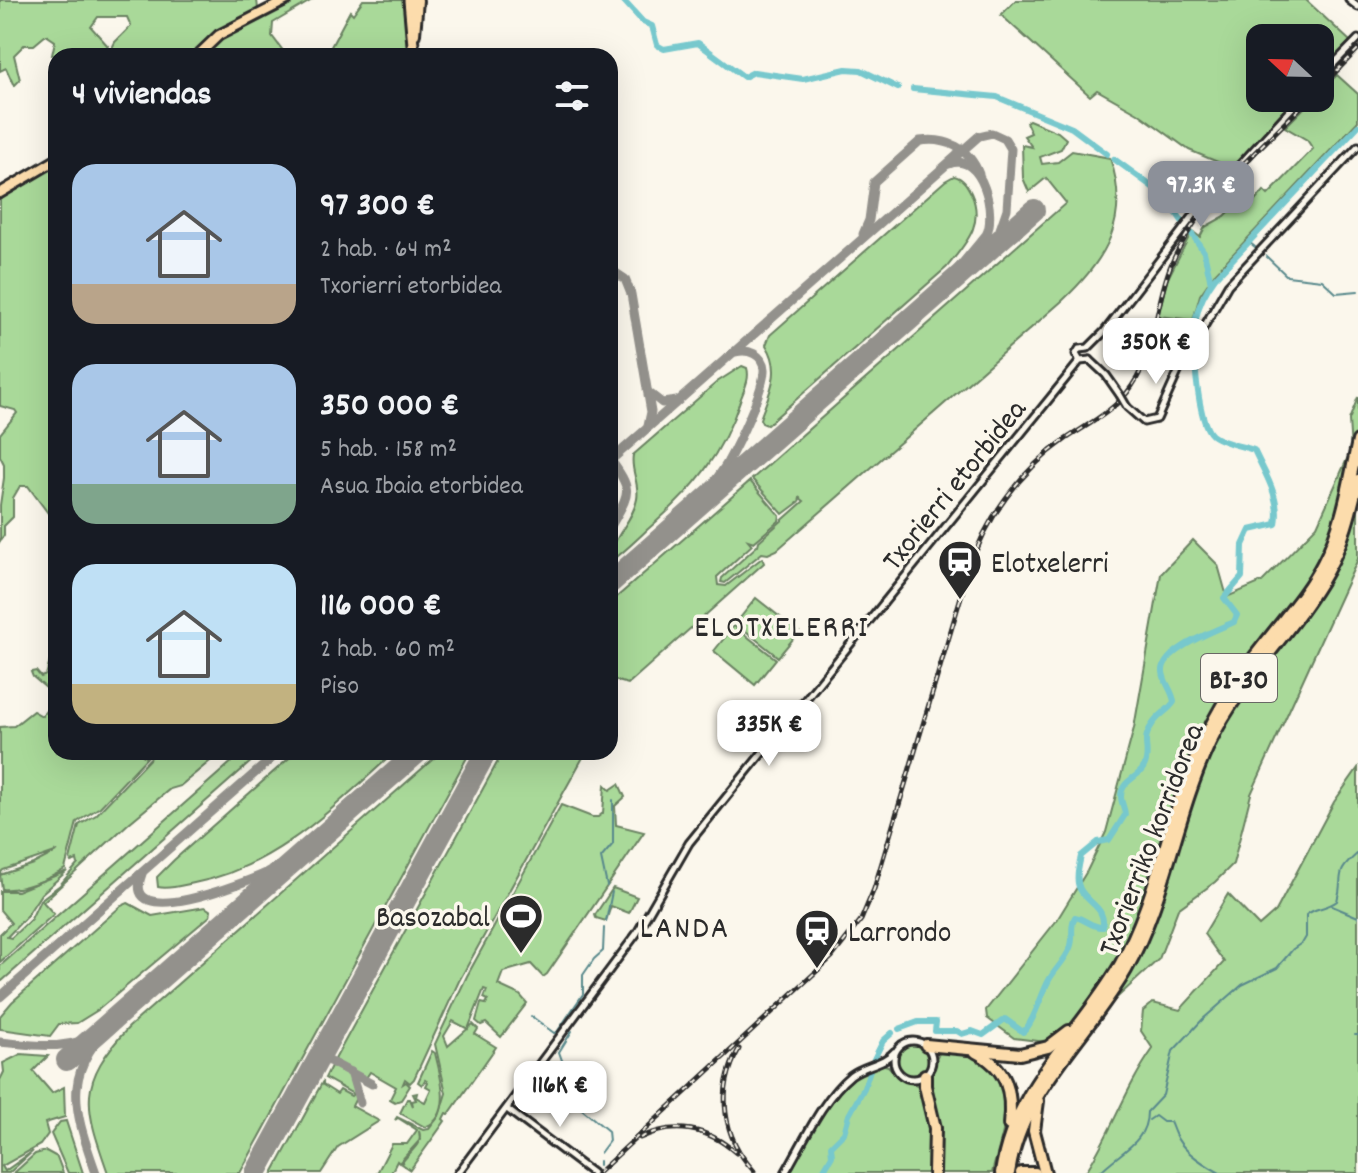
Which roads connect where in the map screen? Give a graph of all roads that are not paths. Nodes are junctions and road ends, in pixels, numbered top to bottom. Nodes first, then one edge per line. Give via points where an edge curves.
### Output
1 (287, 0) edge
2 (409, 0) edge
3 (1349, 0) edge
4 (421, 1) edge
5 (1358, 7) edge
6 (417, 34) junction
7 (1358, 39) edge
8 (205, 48) edge
9 (417, 48) edge
10 (1334, 64) edge
11 (1288, 112) edge
12 (1358, 146) edge
13 (48, 165) edge
14 (0, 193) edge
15 (1088, 348) junction
16 (1090, 360) junction
17 (1080, 361) junction
18 (1358, 441) edge
19 (1358, 480) edge
20 (1093, 1006) junction
21 (926, 1045) junction
22 (963, 1047) junction
23 (894, 1052) junction
24 (932, 1057) junction
25 (881, 1061) junction
26 (894, 1067) junction
27 (925, 1075) junction
28 (1049, 1076) junction
29 (914, 1079) junction
30 (926, 1090) junction
31 (507, 1109) junction
32 (1005, 1151) junction
33 (458, 1173) edge
34 (592, 1173) edge
35 (785, 1173) edge
36 (934, 1173) edge
37 (1001, 1173) edge
38 (1009, 1173) edge
39 (1021, 1173) edge
40 (1035, 1173) edge
41 (1045, 1173) edge

1 - 8 main road via 219,35
2 - 6 highway
3 - 5 street
4 - 6 highway
6 - 9 highway
7 - 10 street
11 - 15 street, Txorierri etorbidea via 1201,207
12 - 16 street, bridge via 1228,285 1184,359 1157,419 1144,422
13 - 14 main road
15 - 16 street
15 - 17 street, Txorierri etorbidea via 1077,352
16 - 17 street
17 - 31 street, Txorierri etorbidea via 689,843 637,933
18 - 20 highway, Txorierriko korridorea / BI-30 via 1331,548 1310,586 1214,720 1183,788 1142,920
19 - 28 highway, Txorierriko korridorea / BI-30 via 1328,569 1240,690 1210,743 1185,803 1151,917 1130,963
20 - 22 highway via 1060,1039 1039,1050 1014,1054
20 - 32 highway, Txorierriko korridorea / BI-30 via 1032,1086
21 - 22 highway
21 - 23 street via 911,1040
21 - 24 street
22 - 24 highway via 940,1048
22 - 32 highway via 993,1062 1008,1084
23 - 25 street
23 - 26 street
24 - 27 street
25 - 26 street
25 - 35 street via 849,1077 829,1100
26 - 29 street
27 - 29 street
27 - 30 highway
28 - 38 highway, Txorierriko korridorea / BI-30 via 1017,1136
28 - 41 highway via 1033,1121
29 - 30 highway
30 - 36 highway via 935,1128
31 - 33 street, Txorierri etorbidea
31 - 34 street
32 - 37 highway, Txorierriko korridorea / BI-30
39 - 40 highway

